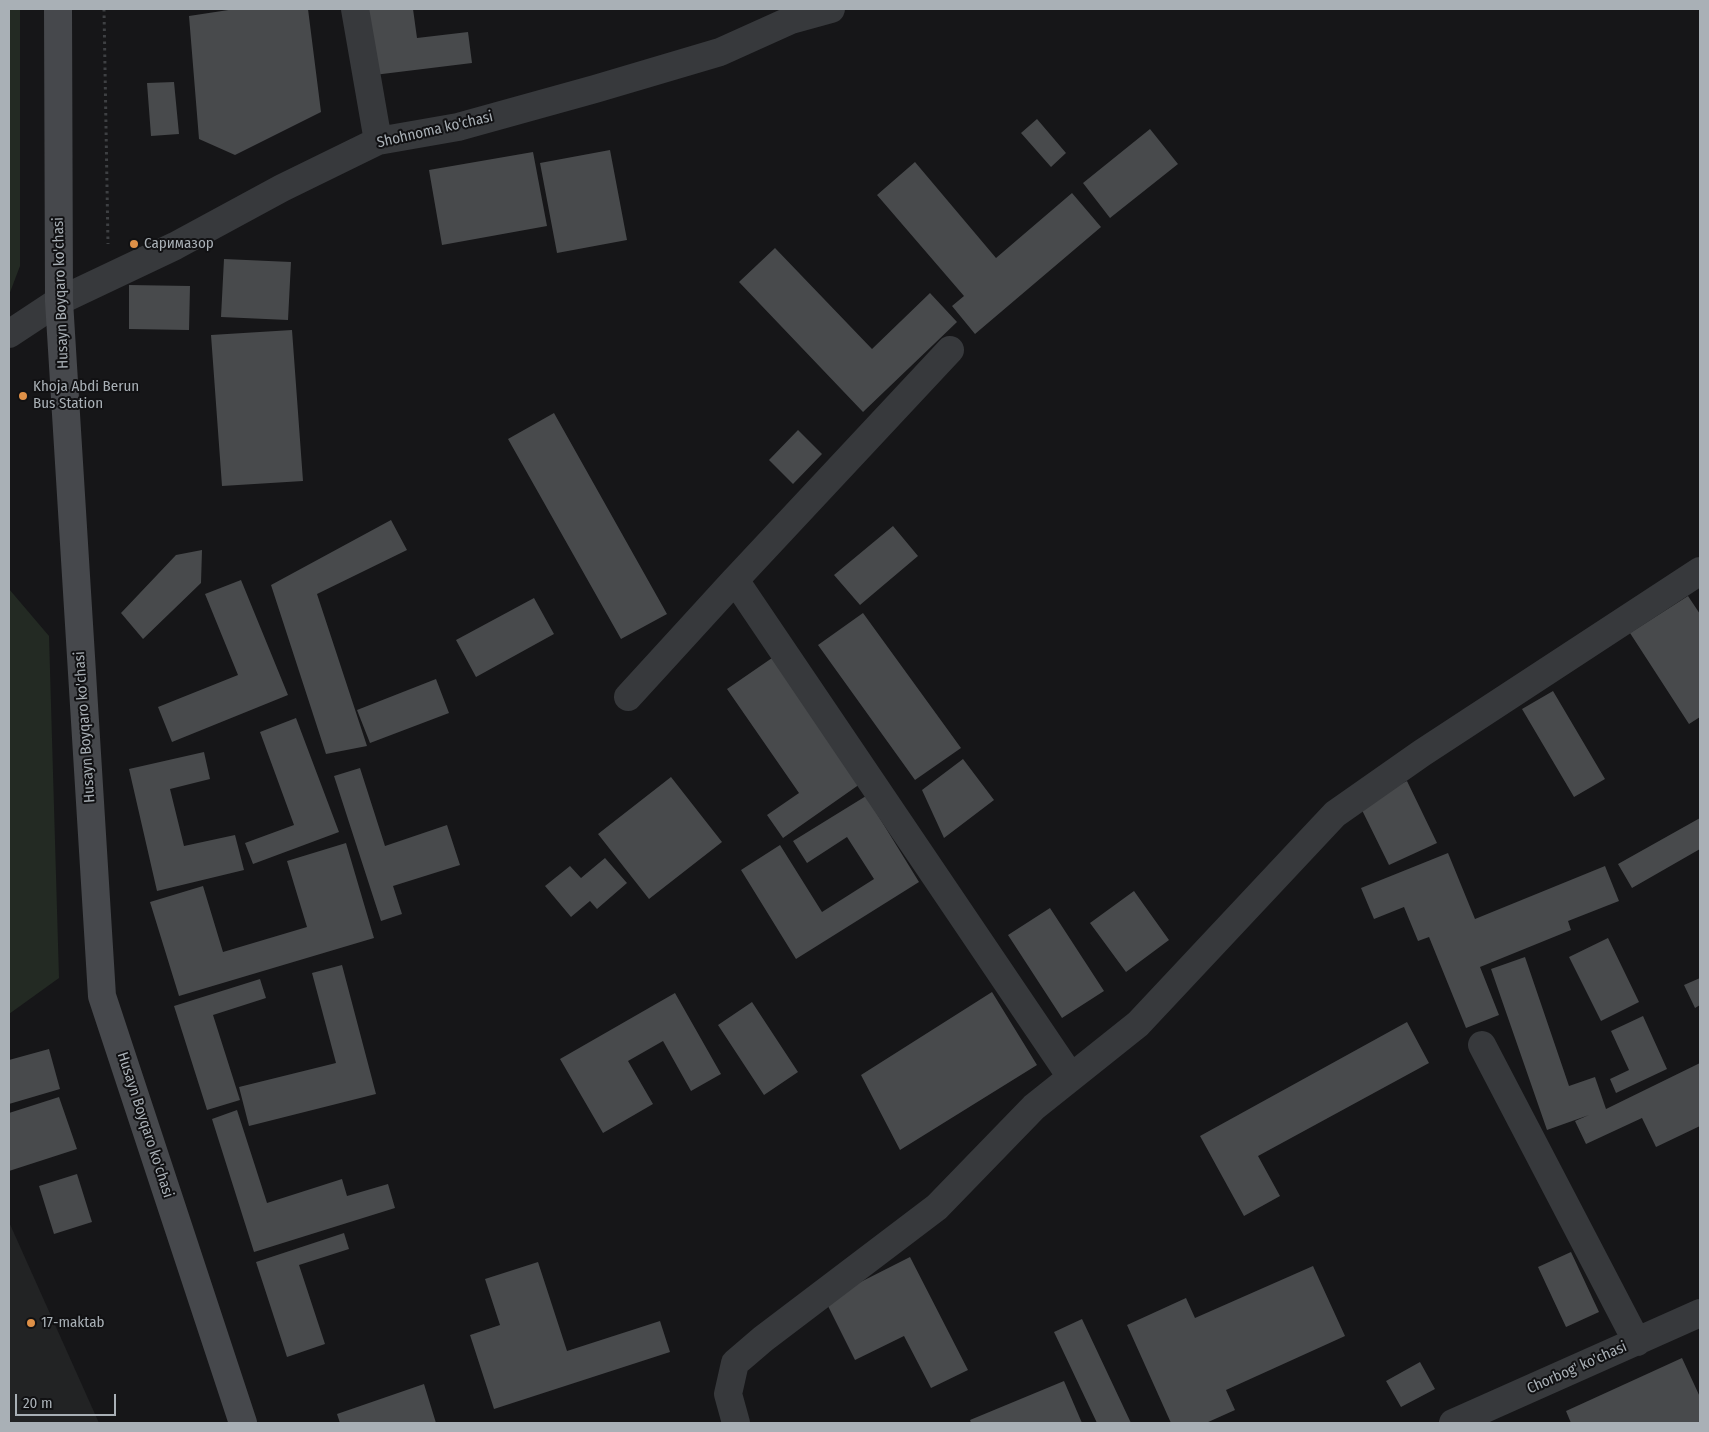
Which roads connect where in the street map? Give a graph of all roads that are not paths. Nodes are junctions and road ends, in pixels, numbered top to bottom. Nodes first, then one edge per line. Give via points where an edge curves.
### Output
1 (58, 9) edge
2 (355, 9) edge
3 (831, 9) edge
4 (789, 14) edge
5 (378, 141) junction
6 (58, 301) junction
7 (9, 334) edge
8 (950, 350) dead end
9 (1698, 579) edge
10 (734, 580) junction
11 (628, 697) dead end
12 (1482, 1045) dead end
13 (1070, 1076) junction
14 (1698, 1319) edge
15 (1637, 1342) junction
16 (243, 1423) edge
17 (736, 1423) edge
18 (1454, 1423) edge

1 - 6 main road, Husayn Boyqaro ko'chasi
2 - 5 street
3 - 4 street, Shohnoma ko'chasi
4 - 5 street, Shohnoma ko'chasi via 720,52 458,127
5 - 6 street, Shohnoma ko'chasi via 175,246
6 - 7 street, Shohnoma ko'chasi
6 - 16 main road, Husayn Boyqaro ko'chasi via 102,996
8 - 10 street
9 - 13 street via 1422,753 1335,814 1138,1024
10 - 11 street
10 - 13 street
12 - 15 street
13 - 17 street via 1034,1107 937,1207 763,1339 735,1364 728,1394
14 - 15 street, Сhorbog' ko'chasi
15 - 18 street, Сhorbog' ko'chasi

